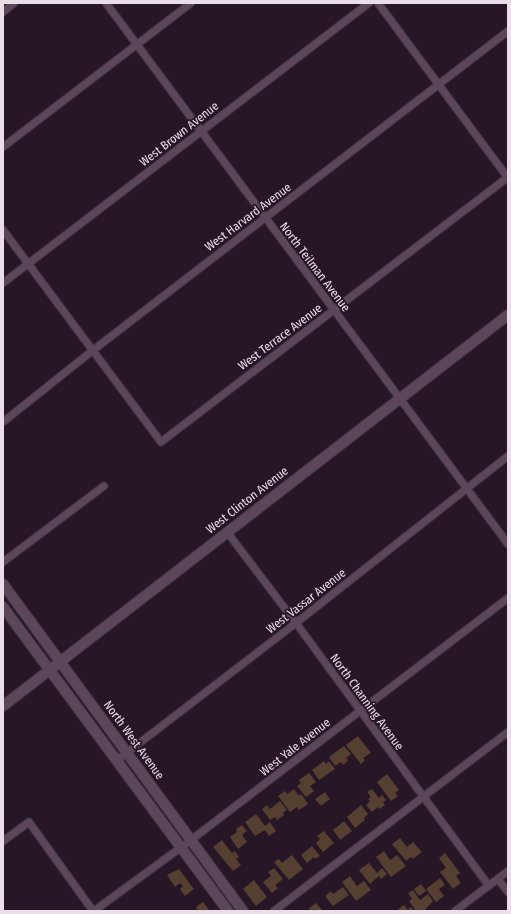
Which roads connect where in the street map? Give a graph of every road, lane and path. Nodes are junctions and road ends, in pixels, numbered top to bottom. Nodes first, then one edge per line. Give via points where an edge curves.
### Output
1 (14, 3) edge
2 (106, 3) edge
3 (191, 3) edge
4 (369, 3) edge
5 (378, 3) edge
6 (3, 12) edge
7 (508, 31) edge
8 (137, 45) junction
9 (438, 85) junction
10 (201, 131) junction
11 (3, 147) edge
12 (508, 177) edge
13 (265, 218) junction
14 (3, 230) edge
15 (28, 264) junction
16 (3, 283) edge
17 (334, 310) junction
18 (508, 315) edge
19 (92, 351) junction
20 (400, 399) junction
21 (3, 422) edge
22 (508, 456) edge
23 (104, 486) dead end
24 (466, 488) junction
25 (227, 532) junction
26 (508, 544) edge
27 (3, 562) edge
28 (3, 584) edge
29 (508, 598) edge
30 (3, 607) edge
31 (296, 623) junction
32 (61, 662) junction
33 (51, 670) junction
34 (3, 706) edge
35 (360, 711) junction
36 (508, 732) edge
37 (126, 752) junction
38 (116, 761) junction
39 (424, 797) junction
40 (191, 840) junction
41 (3, 841) edge
42 (180, 848) junction
43 (508, 871) edge
44 (498, 879) junction
45 (489, 886) junction
46 (508, 892) edge
47 (94, 911) edge
48 (228, 911) edge
49 (243, 911) edge
50 (274, 911) edge
51 (455, 911) edge

1 - 6 street
2 - 8 street, North Teilman Avenue
3 - 8 street
4 - 10 street, West Brown Avenue
5 - 9 street
7 - 9 street, West Harvard Avenue
8 - 10 street, North Teilman Avenue
8 - 11 street
9 - 12 street
9 - 13 street, West Harvard Avenue
10 - 13 street, North Teilman Avenue
10 - 15 street, West Brown Avenue
12 - 17 street, West Terrace Avenue
13 - 17 street, North Teilman Avenue
13 - 19 street, West Harvard Avenue
14 - 15 street
15 - 16 street, West Brown Avenue
15 - 19 street
17 - 19 street, West Terrace Avenue via 161,442
17 - 20 street, North Teilman Avenue
18 - 20 main road, West Clinton Avenue
19 - 21 street, West Harvard Avenue
20 - 24 street, North Teilman Avenue
20 - 25 main road, West Clinton Avenue
22 - 24 street, West Vassar Avenue
23 - 27 street
24 - 26 street, North Teilman Avenue
24 - 31 street, West Vassar Avenue
25 - 31 street, North Channing Avenue
25 - 32 main road, West Clinton Avenue
28 - 32 main road, North West Avenue
29 - 35 street, West Yale Avenue
30 - 33 main road
31 - 35 street, North Channing Avenue
31 - 37 street, West Vassar Avenue
32 - 33 main road, West Clinton Avenue
32 - 37 main road, North West Avenue
33 - 34 main road, West Clinton Avenue
33 - 38 main road
35 - 39 street, North Channing Avenue
35 - 40 street, West Yale Avenue
36 - 39 street
37 - 38 street, West Vassar Avenue
37 - 40 main road, North West Avenue
38 - 42 main road
39 - 45 street, North Channing Avenue
39 - 50 street
40 - 42 street, West Yale Avenue
40 - 49 main road, North West Avenue
41 - 47 street via 29,822
42 - 47 street, West Yale Avenue
42 - 48 main road
43 - 44 street
44 - 45 street
44 - 46 street
45 - 51 street

